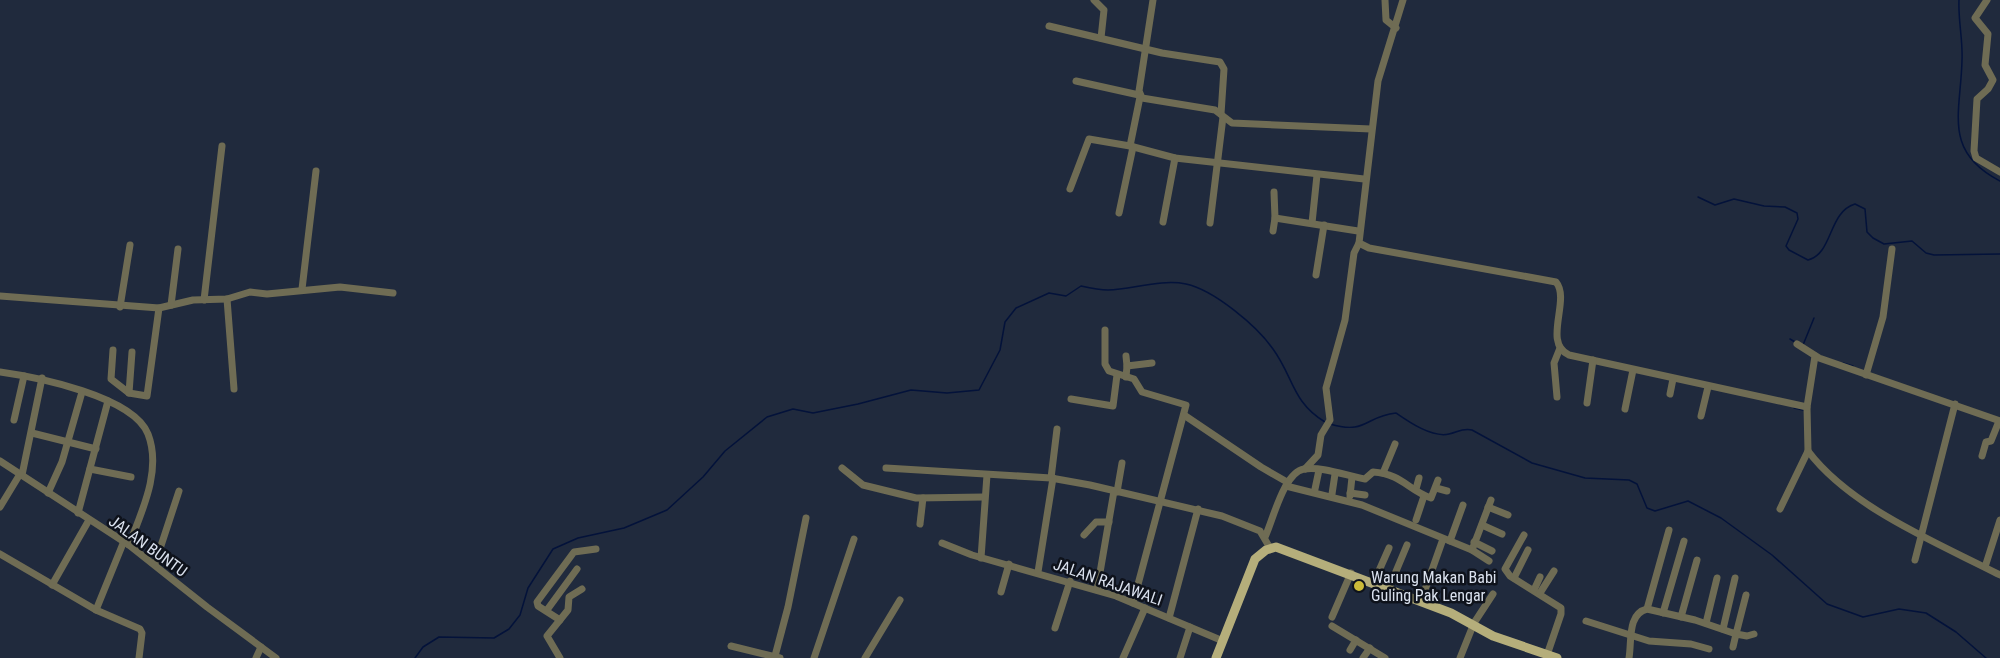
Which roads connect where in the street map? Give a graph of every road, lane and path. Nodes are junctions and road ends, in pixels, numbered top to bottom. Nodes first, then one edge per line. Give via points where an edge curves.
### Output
1 (1094, 0) edge
2 (1153, 0) edge
3 (1385, 0) edge
4 (1403, 0) edge
5 (1987, 0) edge
6 (1049, 26) dead end
7 (1396, 28) junction
8 (1101, 38) junction
9 (1147, 50) junction
10 (1076, 81) dead end
11 (1140, 96) junction
12 (1222, 115) junction
13 (1371, 129) junction
14 (222, 146) dead end
15 (1131, 146) junction
16 (1175, 158) junction
17 (1216, 163) junction
18 (316, 171) dead end
19 (2000, 172) edge
20 (1317, 174) junction
21 (1364, 179) junction
22 (1071, 189) dead end
23 (1274, 192) dead end
24 (1119, 213) dead end
25 (1275, 218) junction
26 (1163, 222) dead end
27 (1210, 223) dead end
28 (1312, 223) junction
29 (1324, 225) junction
30 (1273, 231) dead end
31 (1358, 231) junction
32 (1359, 243) junction
33 (130, 245) dead end
34 (178, 249) dead end
35 (1892, 249) dead end
36 (1316, 275) dead end
37 (303, 289) junction
38 (393, 293) dead end
39 (0, 296) edge
40 (228, 299) junction
41 (204, 300) junction
42 (171, 304) junction
43 (120, 307) junction
44 (159, 308) junction
45 (1105, 330) dead end
46 (1797, 344) dead end
47 (1560, 348) junction
48 (113, 350) dead end
49 (132, 352) dead end
50 (1126, 356) dead end
51 (1817, 357) junction
52 (1593, 360) junction
53 (1152, 363) dead end
54 (1127, 366) junction
55 (1633, 370) junction
56 (0, 372) edge
57 (1117, 375) junction
58 (1866, 375) junction
59 (24, 376) junction
60 (1126, 377) junction
61 (42, 378) junction
62 (1673, 379) junction
63 (1708, 387) junction
64 (234, 389) dead end
65 (82, 392) junction
66 (129, 393) junction
67 (1670, 394) dead end
68 (1557, 397) dead end
69 (1071, 399) dead end
70 (108, 401) junction
71 (1587, 403) dead end
72 (1954, 404) junction
73 (1625, 409) dead end
74 (1807, 410) junction
75 (1184, 415) junction
76 (1701, 416) dead end
77 (14, 420) dead end
78 (2000, 421) edge
79 (1057, 429) dead end
80 (32, 433) junction
81 (67, 443) junction
82 (1395, 444) dead end
83 (96, 449) junction
84 (1808, 451) junction
85 (1982, 456) dead end
86 (0, 461) edge
87 (1122, 463) dead end
88 (842, 468) dead end
89 (885, 468) dead end
90 (90, 469) junction
91 (1305, 469) junction
92 (1319, 470) junction
93 (1383, 473) junction
94 (1335, 474) junction
95 (21, 475) junction
96 (987, 475) junction
97 (131, 477) dead end
98 (1352, 477) junction
99 (1052, 478) junction
100 (1419, 478) dead end
101 (1287, 484) junction
102 (1315, 489) dead end
103 (1416, 489) junction
104 (179, 491) dead end
105 (1116, 491) junction
106 (1447, 491) dead end
107 (48, 493) junction
108 (1332, 494) dead end
109 (1365, 495) dead end
110 (984, 496) junction
111 (1424, 496) junction
112 (923, 498) junction
113 (1161, 501) junction
114 (1462, 505) dead end
115 (0, 507) edge
116 (1198, 509) junction
117 (1780, 509) dead end
118 (78, 513) junction
119 (1508, 515) dead end
120 (806, 518) dead end
121 (89, 520) junction
122 (1416, 520) dead end
123 (2000, 520) edge
124 (1109, 522) junction
125 (920, 524) dead end
126 (1482, 525) junction
127 (1669, 530) dead end
128 (1922, 533) junction
129 (1502, 534) dead end
130 (1084, 535) dead end
131 (1524, 535) dead end
132 (1265, 537) junction
133 (854, 538) dead end
134 (1446, 540) junction
135 (1684, 541) dead end
136 (1474, 542) junction
137 (127, 543) junction
138 (942, 543) dead end
139 (1407, 545) dead end
140 (1270, 548) junction
141 (1389, 548) dead end
142 (596, 549) dead end
143 (1472, 550) junction
144 (1528, 550) dead end
145 (1492, 551) dead end
146 (0, 554) edge
147 (981, 558) junction
148 (1697, 560) dead end
149 (1915, 560) dead end
150 (1489, 561) dead end
151 (155, 564) junction
152 (1009, 564) junction
153 (1985, 567) junction
154 (577, 569) dead end
155 (1554, 571) dead end
156 (1038, 572) junction
157 (1351, 573) junction
158 (2000, 575) edge
159 (1540, 577) dead end
160 (1514, 578) junction
161 (1717, 578) dead end
162 (1735, 578) dead end
163 (1070, 581) junction
164 (1374, 582) junction
165 (52, 585) junction
166 (1389, 588) junction
167 (582, 589) dead end
168 (1097, 590) junction
169 (1001, 592) dead end
170 (1537, 592) junction
171 (1493, 594) dead end
172 (1746, 595) dead end
173 (900, 600) dead end
174 (1421, 601) junction
175 (1133, 603) junction
176 (1145, 608) junction
177 (1647, 609) junction
178 (96, 610) junction
179 (547, 610) junction
180 (1664, 614) junction
181 (1332, 617) dead end
182 (1681, 617) junction
183 (1169, 618) junction
184 (560, 620) junction
185 (1586, 621) dead end
186 (1474, 623) junction
187 (1706, 623) junction
188 (1332, 626) dead end
189 (1190, 627) junction
190 (1055, 628) dead end
191 (1723, 629) junction
192 (1736, 633) junction
193 (1754, 634) dead end
194 (1632, 636) junction
195 (1356, 640) junction
196 (1223, 641) junction
197 (731, 646) dead end
198 (261, 647) junction
199 (1732, 647) dead end
200 (1370, 648) junction
201 (1709, 649) dead end
202 (1350, 650) dead end
203 (1547, 655) junction
204 (778, 657) edge
205 (139, 658) edge
206 (256, 658) edge
207 (276, 658) edge
208 (560, 658) edge
209 (814, 658) edge
210 (865, 658) edge
211 (1123, 658) edge
212 (1180, 658) edge
213 (1216, 658) edge
214 (1363, 658) edge
215 (1385, 658) edge
216 (1460, 658) edge
217 (1557, 658) edge
218 (1629, 658) edge

1 - 8 street via 1104,10
2 - 9 street
3 - 7 street via 1386,20
4 - 7 street
5 - 19 street via 1975,18 1988,34 1984,65 1993,80 1977,99 1974,151 1976,158
6 - 8 street
7 - 13 street via 1381,71
8 - 9 street
9 - 11 street
9 - 12 street via 1220,62 1224,69
10 - 11 street
11 - 12 street via 1215,110
11 - 15 street
12 - 13 street via 1232,123
12 - 17 street
13 - 21 street
14 - 41 street
15 - 16 street
15 - 22 street via 1089,139
15 - 24 street
16 - 17 street
16 - 26 street
17 - 20 street
17 - 27 street
18 - 37 street
20 - 21 street
20 - 28 street
21 - 31 street
23 - 25 street
25 - 28 street
25 - 30 street
28 - 29 street
29 - 31 street
29 - 36 street
31 - 32 street
32 - 47 street via 1556,282 1560,291
32 - 91 street via 1354,253 1345,320 1326,388 1330,420 1321,435 1318,455
33 - 43 street
34 - 42 street
35 - 58 street via 1883,316
37 - 38 street via 340,287
37 - 40 street via 250,292
39 - 43 street
40 - 41 street
40 - 64 street
41 - 42 street
42 - 44 street
43 - 44 street
44 - 66 street via 148,395 144,398
45 - 57 street via 1105,364
46 - 51 street
47 - 52 street via 1568,355
47 - 68 street via 1554,363
48 - 66 street via 110,378
49 - 66 street
50 - 54 street
51 - 58 street
51 - 74 street
52 - 55 street
52 - 71 street
53 - 54 street
54 - 60 street
55 - 62 street
55 - 73 street
56 - 59 street
57 - 60 street
57 - 69 street via 1113,406
58 - 72 street
59 - 61 street
59 - 77 street
60 - 75 street via 1134,379 1142,392 1186,405
61 - 65 street
61 - 80 street
62 - 63 street
62 - 67 street
63 - 74 street
63 - 76 street
65 - 70 street
65 - 81 street
70 - 83 street
70 - 137 street via 120,405 142,425 150,446 149,489
72 - 78 street
72 - 128 street
74 - 84 street
75 - 101 street
75 - 113 street
78 - 85 street
79 - 99 street
80 - 81 street
80 - 95 street
81 - 83 street
81 - 107 street
82 - 93 street
83 - 90 street
84 - 117 street
84 - 128 street via 1841,484 1870,505
86 - 95 street, JALAN BUNTU
87 - 105 street
88 - 112 street via 863,485
89 - 96 street
90 - 97 street
90 - 118 street
91 - 92 street
91 - 101 street
92 - 94 street
92 - 102 street
93 - 98 street via 1373,472 1365,479
93 - 103 street
94 - 98 street
94 - 108 street
95 - 107 street, JALAN BUNTU
95 - 115 street
96 - 99 street
96 - 110 street
98 - 109 street via 1350,495
99 - 105 street
99 - 156 street
100 - 103 street
101 - 132 street
101 - 134 street via 1362,505
103 - 111 street
104 - 151 street
105 - 113 street
105 - 124 street
106 - 111 street via 1437,484 1432,498
107 - 118 street, JALAN BUNTU
110 - 112 street
110 - 147 street
111 - 122 street
112 - 125 street
113 - 116 street
113 - 175 street
114 - 134 street
116 - 132 street via 1241,522
116 - 183 street
118 - 121 street, JALAN BUNTU
119 - 126 street via 1489,504
120 - 204 street
121 - 137 street, JALAN BUNTU
121 - 165 street
123 - 153 street
124 - 130 street via 1096,522
124 - 168 street
126 - 129 street
126 - 136 street
127 - 177 street
128 - 149 street
128 - 153 street
131 - 160 street via 1505,568
132 - 140 street
133 - 209 street
134 - 143 street
134 - 174 street
135 - 180 street
136 - 143 street
136 - 145 street
137 - 151 street, JALAN BUNTU
137 - 178 street
138 - 147 street, JALAN RAJAWALI
139 - 166 street
140 - 157 main road via 1281,548
140 - 196 main road via 1256,560
141 - 164 street
142 - 179 street via 579,549 569,557 537,602
143 - 150 street
144 - 160 street
146 - 165 street
147 - 152 street, JALAN RAJAWALI
148 - 182 street
151 - 198 street, JALAN BUNTU
152 - 156 street, JALAN RAJAWALI
152 - 169 street
153 - 158 street
154 - 179 street
155 - 170 street
156 - 163 street, JALAN RAJAWALI
157 - 164 main road
157 - 181 street
159 - 170 street
160 - 170 street
161 - 187 street
162 - 191 street
163 - 168 street, JALAN RAJAWALI
163 - 190 street
164 - 166 main road
165 - 178 street
166 - 174 main road
167 - 184 street via 569,597 568,610
168 - 175 street, JALAN RAJAWALI
170 - 203 street via 1562,610
171 - 186 street
172 - 192 street
173 - 210 street
174 - 186 main road
175 - 176 street, JALAN RAJAWALI
176 - 183 street, JALAN RAJAWALI
176 - 211 street
177 - 180 street
177 - 194 street via 1636,614
178 - 205 street via 140,629
179 - 184 street
180 - 182 street
182 - 187 street
183 - 189 street, JALAN RAJAWALI
184 - 208 street via 547,637
185 - 194 street
186 - 203 main road via 1493,636
186 - 216 street
187 - 191 street
188 - 195 street
189 - 196 street, JALAN RAJAWALI
189 - 212 street
191 - 192 street
192 - 193 street
192 - 199 street
194 - 201 street
194 - 218 street
195 - 200 street
195 - 202 street
196 - 213 main road
197 - 204 street
198 - 206 street
198 - 207 street, JALAN BUNTU
200 - 214 street
200 - 215 street
203 - 217 main road

